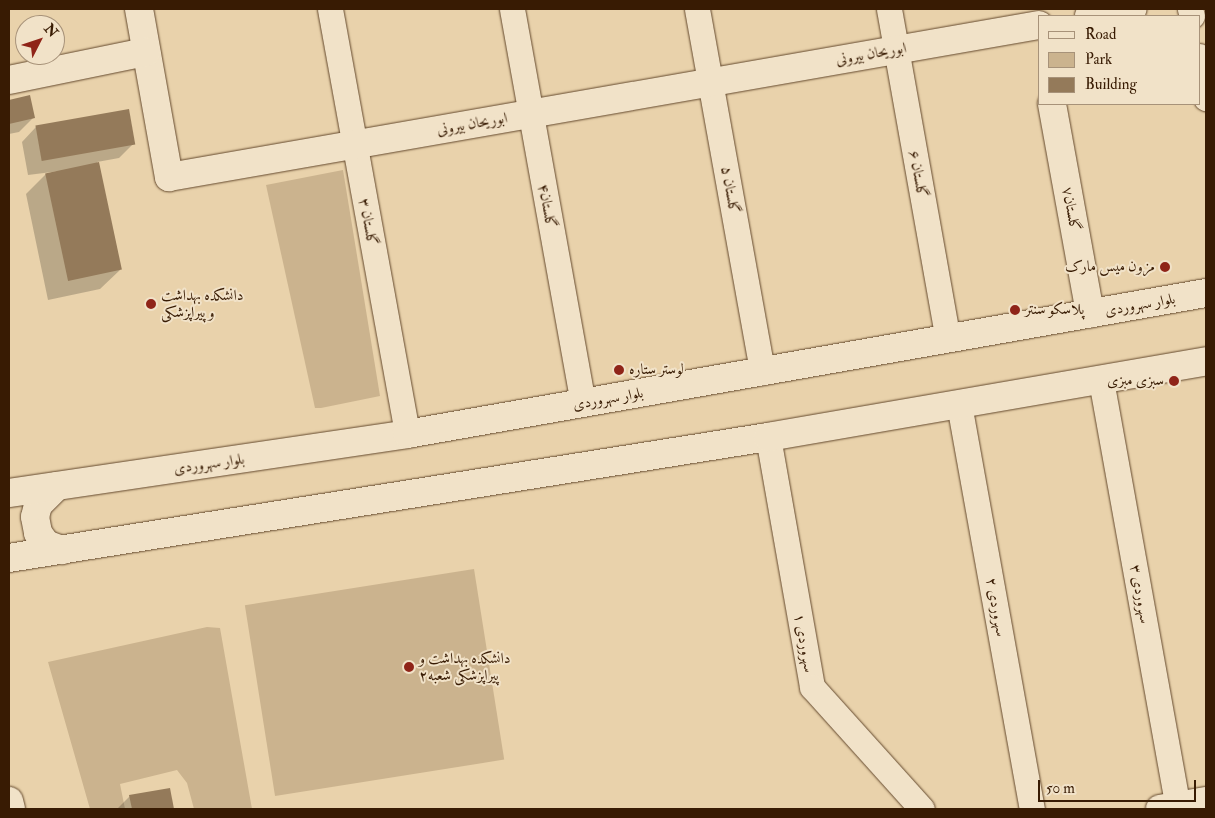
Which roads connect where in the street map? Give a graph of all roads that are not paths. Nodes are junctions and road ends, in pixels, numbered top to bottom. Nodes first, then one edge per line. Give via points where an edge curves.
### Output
1 (139, 9) edge
2 (330, 9) edge
3 (512, 9) edge
4 (697, 9) edge
5 (889, 9) edge
6 (1132, 9) edge
7 (1095, 15) edge
8 (1038, 22) edge
9 (896, 50) junction
10 (146, 52) junction
11 (1200, 62) edge
12 (9, 80) edge
13 (710, 82) junction
14 (1206, 98) edge
15 (1052, 105) edge
16 (531, 114) junction
17 (354, 145) junction
18 (1206, 293) edge
19 (1090, 314) junction
20 (948, 339) junction
21 (1206, 361) edge
22 (762, 372) junction
23 (1101, 380) junction
24 (583, 403) junction
25 (959, 404) junction
26 (407, 434) junction
27 (768, 437) junction
28 (57, 486) junction
29 (9, 493) edge
30 (62, 550) junction
31 (9, 558) edge
32 (9, 801) edge
33 (1206, 801) edge
34 (1172, 808) edge
35 (11, 809) edge
36 (922, 809) edge
37 (1032, 809) edge

1 - 10 main road
2 - 17 street, گلستان ۳
3 - 16 street, گلستان۴
4 - 13 street, گلستان ۵
5 - 9 street, گلستان ۶
6 - 7 main road
8 - 9 main road, ابوریحان بیرونی
9 - 13 main road, ابوریحان بیرونی
9 - 20 street, گلستان ۶
10 - 12 main road
10 - 17 main road, ابوریحان بیرونی via 169,177
11 - 14 street
13 - 16 main road, ابوریحان بیرونی
13 - 22 street, گلستان ۵
15 - 19 main road, گلستان۷
16 - 17 main road, ابوریحان بیرونی
16 - 24 street, گلستان۴
17 - 26 street, گلستان ۳
18 - 19 main road, بلوار سهروردی
19 - 20 main road, بلوار سهروردی
20 - 22 main road, بلوار سهروردی
21 - 23 main road
22 - 24 main road, بلوار سهروردی
23 - 25 main road
23 - 34 street, سهروردی ۳
24 - 26 main road, بلوار سهروردی
25 - 27 main road
25 - 37 street, سهروردی ۲
26 - 28 main road, بلوار سهروردی
27 - 30 main road
27 - 36 street, سهروردی ۱ via 812,687
28 - 29 main road, بلوار سهروردی
28 - 30 main road via 38,505 35,517 38,533 46,544
30 - 31 main road
32 - 35 main road
33 - 34 main road

